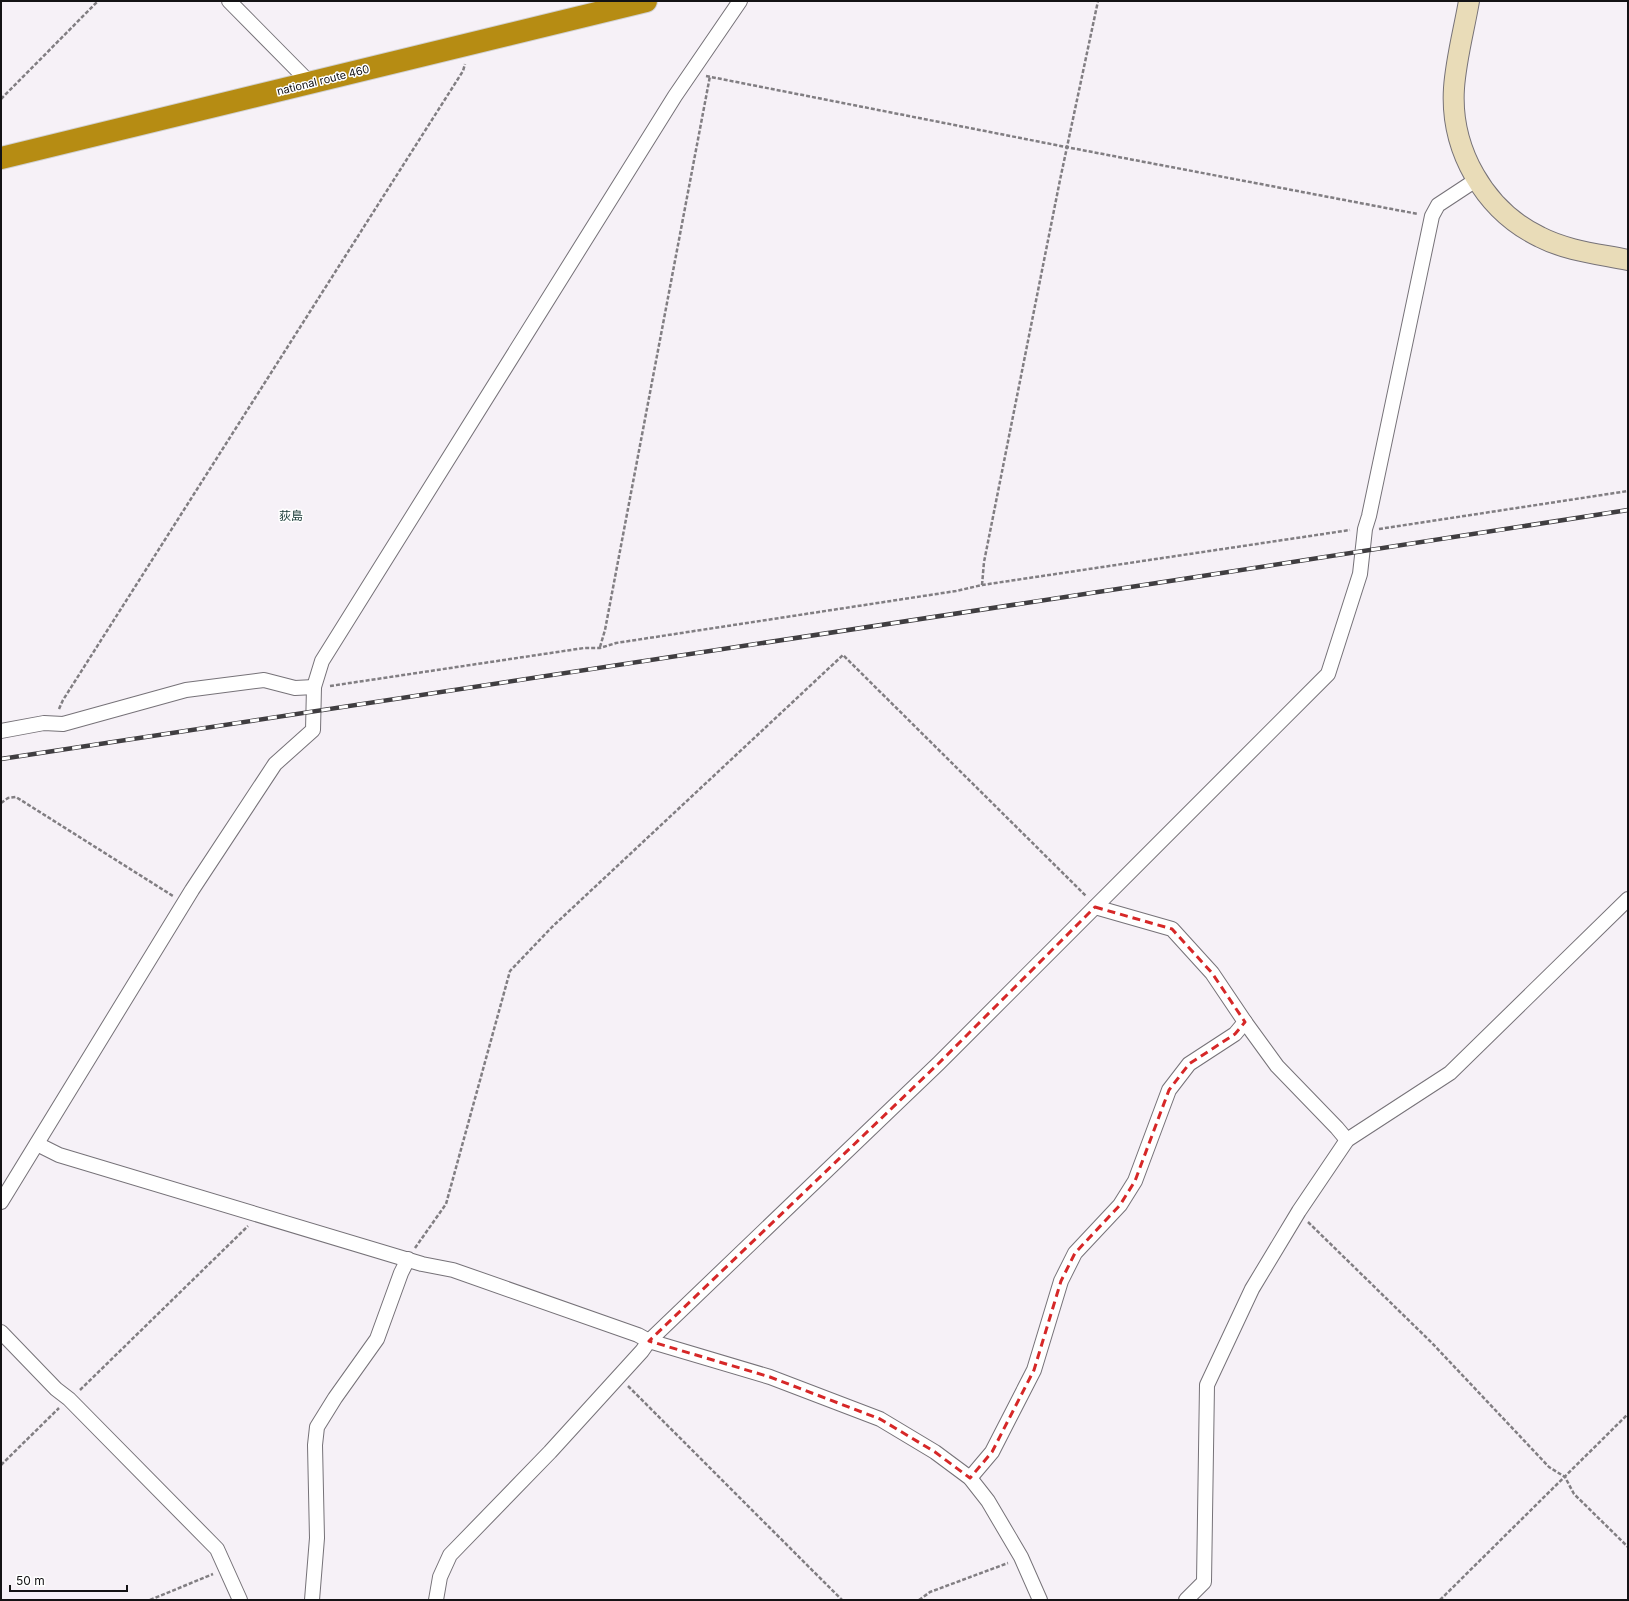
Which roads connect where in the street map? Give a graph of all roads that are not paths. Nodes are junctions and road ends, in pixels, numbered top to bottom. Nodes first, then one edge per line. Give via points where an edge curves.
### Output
1 (229, 1) edge
2 (646, 1) edge
3 (740, 1) edge
4 (1469, 1) edge
5 (310, 83) junction
6 (1, 158) edge
7 (1476, 180) junction
8 (1628, 260) edge
9 (314, 687) junction
10 (1, 732) edge
11 (1628, 899) edge
12 (1095, 907) junction
13 (1245, 1022) junction
14 (1347, 1140) junction
15 (37, 1144) junction
16 (1, 1202) edge
17 (408, 1258) junction
18 (1, 1332) edge
19 (649, 1341) junction
20 (970, 1478) junction
21 (240, 1600) edge
22 (312, 1600) edge
23 (436, 1600) edge
24 (1040, 1600) edge
25 (1186, 1600) edge

1 - 5 street
2 - 5 highway, national route 460
3 - 9 street via 691,72 322,661
4 - 7 street via 1458,59 1454,106 1460,141
5 - 6 highway, national route 460
7 - 8 street via 1503,213 1540,238 1579,250
7 - 12 street via 1438,206 1432,216 1365,529 1360,574 1328,674
9 - 10 street via 295,688 264,680 186,690 82,720
9 - 15 street via 313,730 275,764 183,903
11 - 14 street via 1450,1073
12 - 13 street via 1172,929 1212,973
12 - 19 street via 939,1064
13 - 14 street via 1277,1066
13 - 20 street via 1235,1034 1189,1064 1169,1090 1136,1182 1120,1205 1075,1253 1061,1281 1034,1370 992,1452
14 - 25 street via 1298,1211 1252,1289 1207,1385 1204,1582
15 - 16 street
15 - 17 street via 59,1155
17 - 19 street via 422,1264 453,1270
17 - 22 street via 377,1339 317,1427 317,1538
18 - 21 street via 217,1550
19 - 20 street via 770,1377 880,1419 935,1452
19 - 23 street via 620,1377 450,1555 440,1577
20 - 24 street via 988,1502 1021,1557

